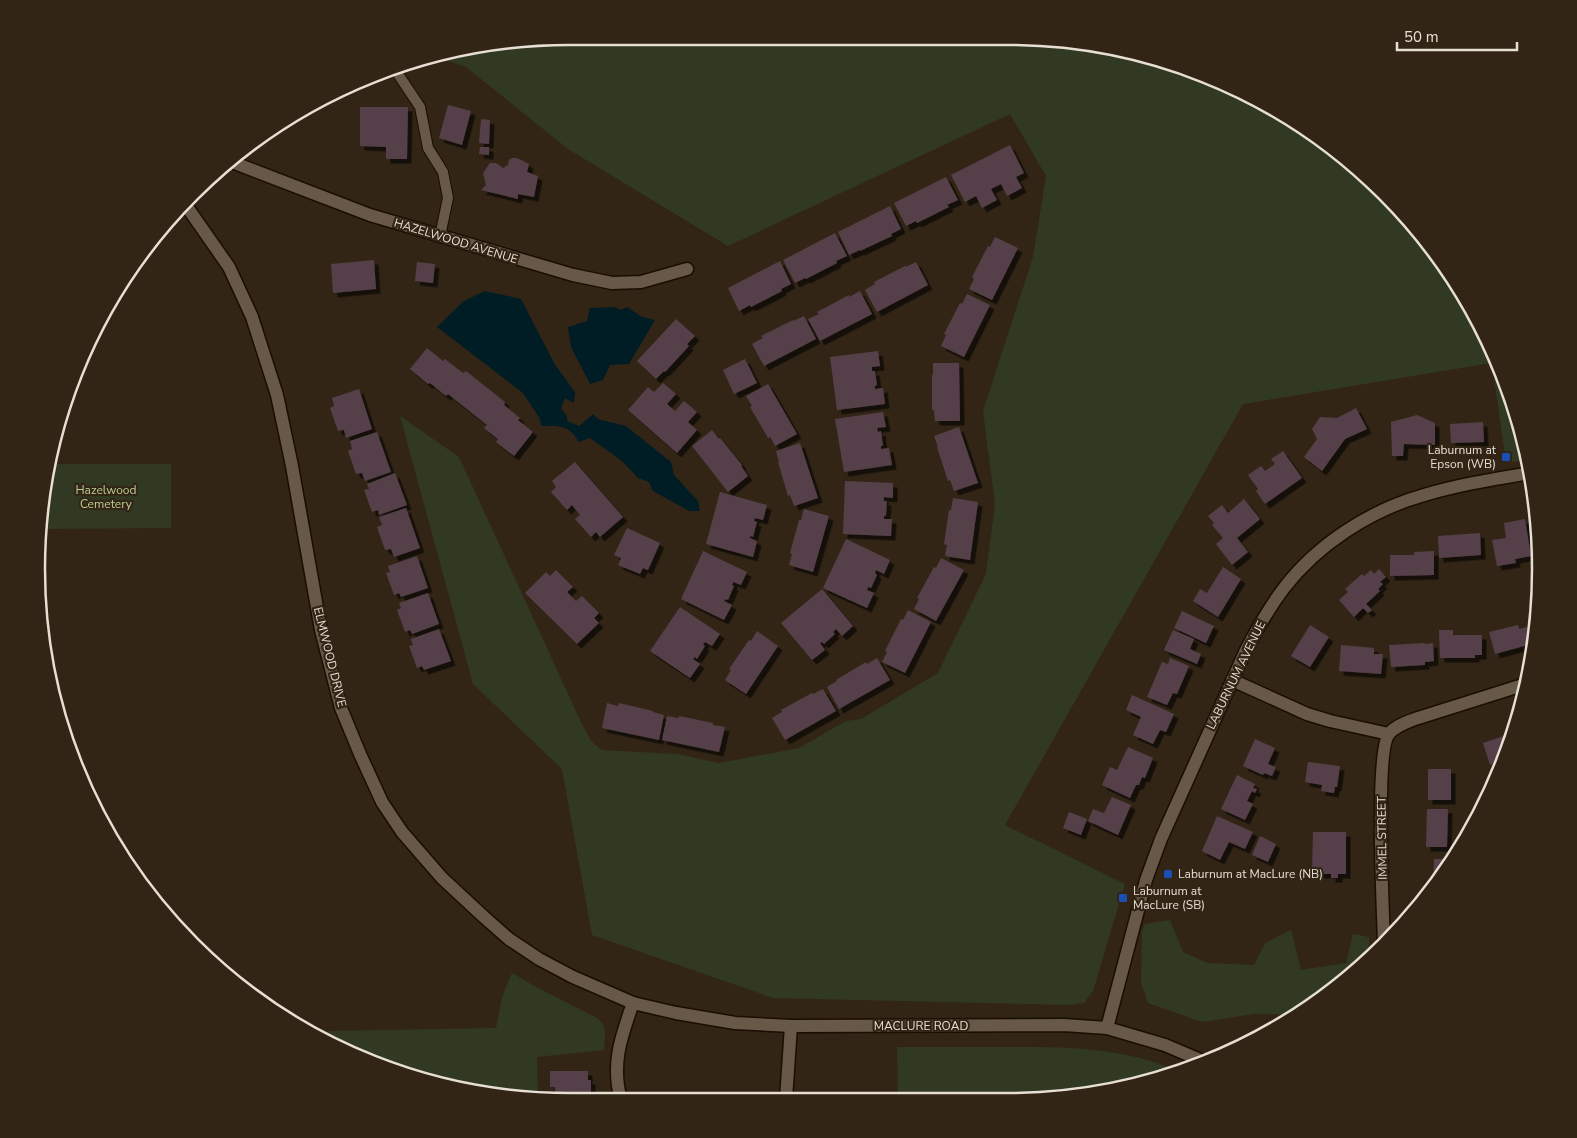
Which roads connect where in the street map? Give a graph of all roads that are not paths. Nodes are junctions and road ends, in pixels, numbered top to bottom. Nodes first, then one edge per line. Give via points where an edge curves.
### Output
1 (398, 74) edge
2 (237, 164) edge
3 (188, 209) edge
4 (440, 236) junction
5 (687, 269) dead end
6 (1523, 474) edge
7 (1232, 680) junction
8 (1518, 686) edge
9 (1388, 734) junction
10 (1384, 934) edge
11 (633, 1003) junction
12 (791, 1026) junction
13 (1107, 1028) junction
14 (1195, 1058) edge
15 (619, 1093) edge
16 (786, 1093) edge

1 - 4 lane via 420,107 428,148 443,172 448,198
2 - 4 street, HAZELWOOD AVENUE via 370,215
3 - 11 street, ELMWOOD DRIVE via 229,266 252,317 278,395 321,630 341,708 382,802 431,866 509,939 573,977
4 - 5 street, HAZELWOOD AVENUE via 573,275 612,283 641,282
6 - 7 street, LABURNUM AVENUE via 1420,496 1352,527 1323,548 1285,587 1262,620
7 - 9 street via 1306,714
7 - 13 street, LABURNUM AVENUE via 1146,880
8 - 9 street via 1415,718
9 - 10 street, IMMEL STREET via 1382,780
11 - 12 street, MACLURE ROAD via 734,1023
11 - 15 street via 616,1063
12 - 13 street, MACLURE ROAD via 1064,1025
12 - 16 street
13 - 14 street, MACLURE ROAD

